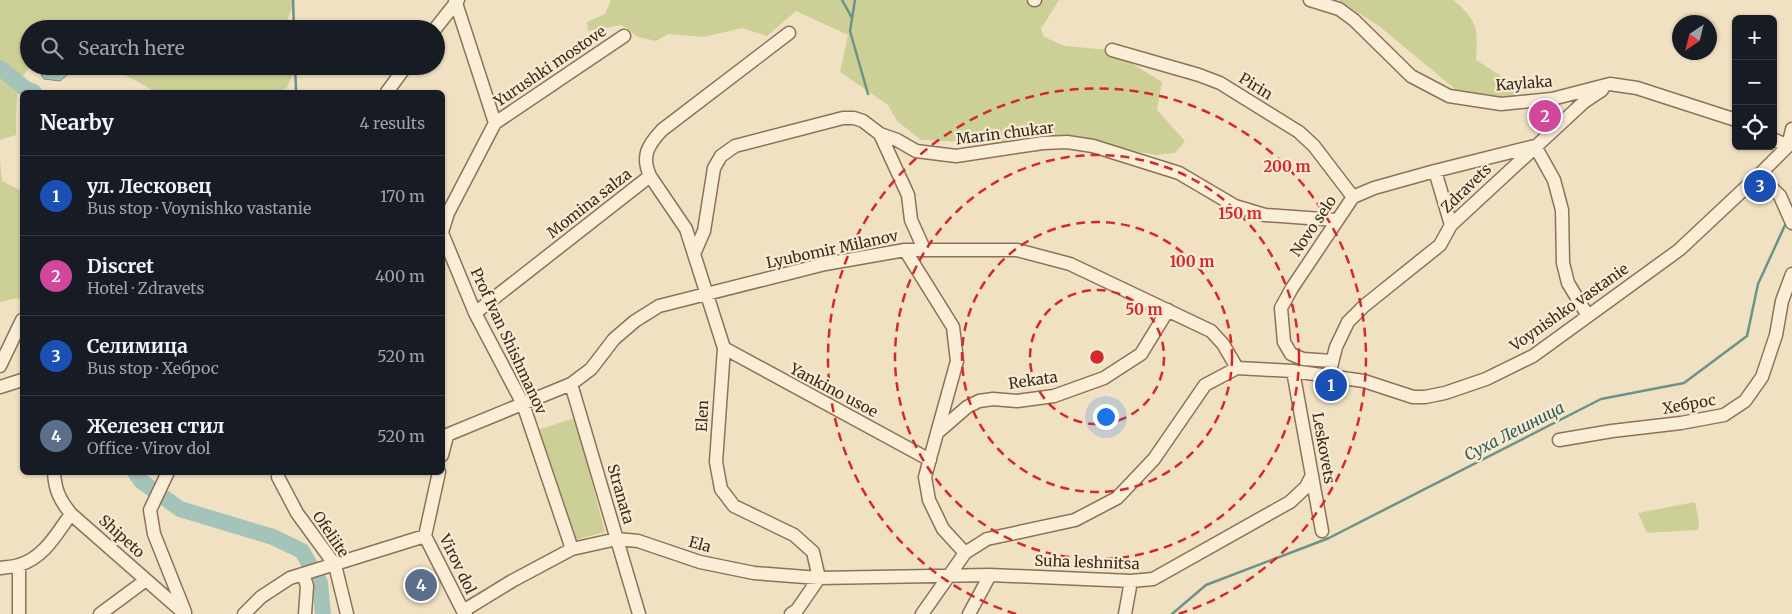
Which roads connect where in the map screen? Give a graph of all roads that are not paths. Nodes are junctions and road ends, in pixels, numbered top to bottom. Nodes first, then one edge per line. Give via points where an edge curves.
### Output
1 (456, 0) edge
2 (1310, 0) edge
3 (442, 20) edge
4 (790, 33) dead end
5 (624, 36) dead end
6 (1112, 50) dead end
7 (399, 75) edge
8 (1610, 84) junction
9 (388, 90) edge
10 (1732, 119) edge
11 (495, 123) junction
12 (1792, 129) edge
13 (880, 134) junction
14 (1777, 140) edge
15 (1790, 145) edge
16 (1535, 146) junction
17 (1435, 171) junction
18 (650, 176) junction
19 (1759, 176) junction
20 (1353, 197) junction
21 (445, 213) edge
22 (1336, 220) junction
23 (1792, 223) edge
24 (1451, 225) junction
25 (445, 239) edge
26 (924, 249) junction
27 (905, 250) junction
28 (694, 254) junction
29 (1792, 274) edge
30 (707, 295) junction
31 (1168, 310) junction
32 (475, 313) junction
33 (1588, 316) junction
34 (20, 324) edge
35 (724, 348) junction
36 (1332, 361) junction
37 (0, 366) edge
38 (1237, 368) junction
39 (1293, 371) junction
40 (1330, 376) junction
41 (20, 381) edge
42 (572, 384) junction
43 (0, 388) edge
44 (523, 404) junction
45 (937, 433) junction
46 (445, 436) edge
47 (1559, 440) dead end
48 (930, 460) junction
49 (54, 475) edge
50 (166, 475) edge
51 (438, 475) edge
52 (1312, 475) junction
53 (278, 477) dead end
54 (71, 514) junction
55 (1322, 531) dead end
56 (426, 536) junction
57 (617, 539) junction
58 (572, 549) junction
59 (965, 553) junction
60 (19, 565) junction
61 (330, 567) junction
62 (0, 568) edge
63 (303, 574) junction
64 (990, 575) junction
65 (948, 577) junction
66 (819, 578) junction
67 (146, 580) junction
68 (1131, 581) junction
69 (115, 609) edge
70 (464, 613) edge
71 (19, 614) edge
72 (100, 614) edge
73 (186, 614) edge
74 (244, 614) edge
75 (305, 614) edge
76 (347, 614) edge
77 (639, 614) edge
78 (791, 614) edge
79 (922, 614) edge
80 (969, 614) edge
81 (1125, 614) edge

1 - 3 street
1 - 11 street
2 - 8 street, Kaylaka via 1347,14 1411,76 1449,96 1501,104 1552,99
4 - 18 street, Momina salza via 662,130 646,154 645,166
5 - 11 street, Yurushki mostove
6 - 20 street, Pirin via 1220,83 1299,132 1314,146
7 - 9 street
8 - 10 street, Kaylaka via 1637,88
8 - 16 street, Zdravets via 1584,102
11 - 21 street, Yurushki mostove
12 - 15 street
13 - 22 street, Marin chukar via 916,151 956,156 1067,142 1094,146 1179,173 1235,206 1266,215
13 - 26 street via 908,194 911,220
13 - 28 street, Marin chukar via 854,118 844,118 735,146 721,156 714,168 704,231
14 - 15 street
15 - 19 street, Voynishko vastanie
16 - 17 street, Novo selo
16 - 24 street, Zdravets
16 - 33 street via 1554,180 1562,210 1563,263 1568,283
17 - 20 street, Novo selo
17 - 24 street
18 - 28 street, Elen via 686,229
18 - 32 street, Momina salza
19 - 23 street via 1780,196
19 - 33 street, Voynishko vastanie via 1679,250
20 - 22 street, Novo selo
22 - 36 street, Novo selo via 1281,308 1284,342 1291,354 1303,359
24 - 36 street, Zdravets via 1440,246 1348,322
25 - 32 street, Prof Ivan Shishmanov
26 - 27 street, Lyubomir Milanov
26 - 31 street, Lyubomir Milanov via 1017,250 1070,264
27 - 30 street, Lyubomir Milanov via 825,264
27 - 45 street via 953,327 958,361
28 - 30 street, Elen
29 - 47 street, Хеброс via 1762,377 1745,400 1724,415
30 - 35 street, Elen
30 - 42 street, Lyubomir Milanov via 659,306 635,321 614,340 591,369
31 - 38 street, Lyubomir Milanov via 1211,331
31 - 45 street, Rekata via 1141,354 1104,378 1054,396 1017,401 979,401
32 - 44 street, Prof Ivan Shishmanov
33 - 40 street, Voynishko vastanie via 1534,356 1486,379 1436,396 1413,397 1364,380
34 - 37 street
35 - 48 street, Yankino usoe
35 - 66 street, Elen via 716,462 721,489 734,506 794,535 813,552
36 - 40 street, Zdravets
38 - 39 street, Voynishko vastanie
38 - 59 street via 1205,386 1154,459 1117,498 1075,520 987,539
39 - 40 street, Voynishko vastanie
39 - 52 street, Leskovets
41 - 43 street
42 - 44 street, Lyubomir Milanov
42 - 57 street, Stranata
44 - 46 street, Lyubomir Milanov
44 - 58 street, Prof Ivan Shishmanov
45 - 48 street
48 - 59 street via 925,477 929,500 943,529
49 - 54 street, Shipeto via 60,499
50 - 73 street via 150,510 154,534
51 - 56 street, Virov dol
52 - 55 street, Leskovets
52 - 68 street, Suha leshnitsa via 1306,487 1290,502 1153,579
53 - 61 street, Ofeliite
54 - 60 street via 47,548
54 - 67 street, Shipeto
56 - 61 street
56 - 70 street, Virov dol
57 - 58 street, Ela
57 - 66 street, Ela via 754,573
57 - 77 street, Stranata
58 - 70 street, Ela via 512,581
59 - 65 street
60 - 62 street
60 - 71 street
61 - 63 street
61 - 76 street, Ofeliite
63 - 74 street via 290,578 261,597
63 - 75 street via 307,586
64 - 65 street, Suha leshnitsa
64 - 68 street, Suha leshnitsa
64 - 80 street
65 - 66 street, Ela
65 - 79 street
66 - 78 street
67 - 69 street
67 - 73 street, Shipeto
68 - 81 street
69 - 72 street

